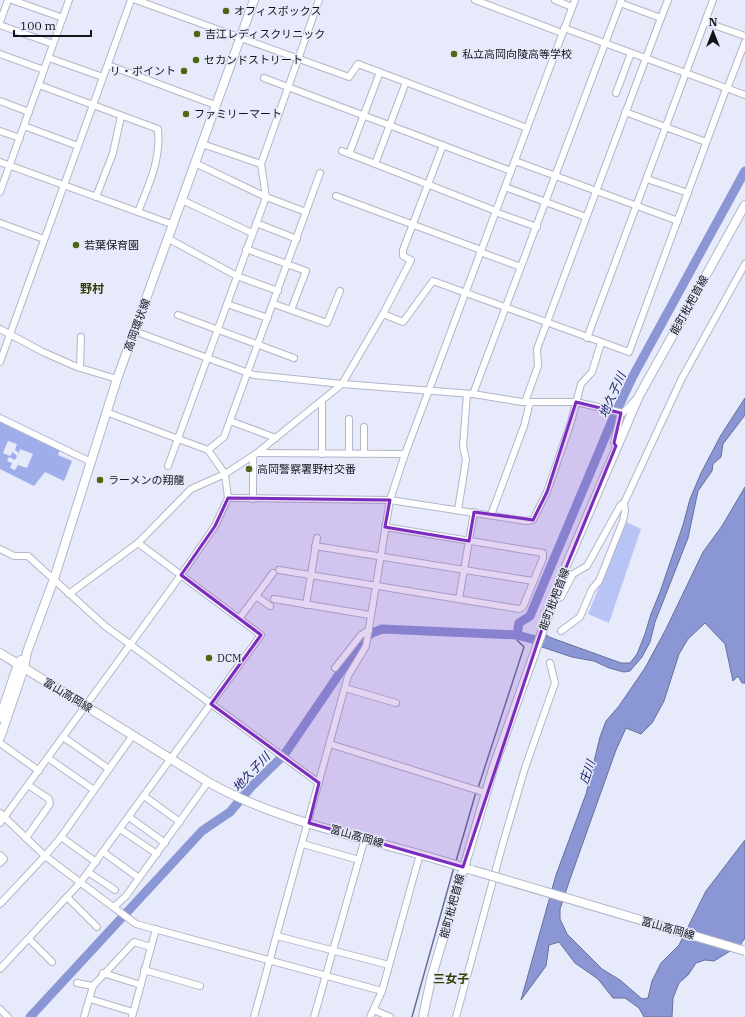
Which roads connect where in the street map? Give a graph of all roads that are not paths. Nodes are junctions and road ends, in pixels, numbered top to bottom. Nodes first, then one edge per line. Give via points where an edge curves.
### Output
1 (8, 0) edge
2 (12, 0) edge
3 (69, 0) edge
4 (131, 0) edge
5 (136, 0) edge
6 (254, 0) edge
7 (319, 0) edge
8 (475, 0) edge
9 (554, 0) edge
10 (574, 0) edge
11 (668, 0) edge
12 (713, 0) edge
13 (621, 2) edge
14 (572, 7) junction
15 (63, 18) junction
16 (661, 18) junction
17 (705, 22) junction
18 (0, 24) edge
19 (563, 31) junction
20 (745, 36) edge
21 (240, 38) junction
22 (745, 42) edge
23 (605, 43) junction
24 (53, 44) junction
25 (631, 53) junction
26 (0, 54) edge
27 (49, 58) junction
28 (646, 58) junction
29 (298, 59) junction
30 (108, 65) junction
31 (44, 70) junction
32 (380, 72) junction
33 (686, 73) junction
34 (103, 77) junction
35 (264, 78) dead end
36 (406, 82) junction
37 (39, 85) junction
38 (288, 87) junction
39 (726, 89) junction
40 (616, 93) dead end
41 (745, 95) edge
42 (0, 101) edge
43 (93, 105) junction
44 (216, 105) junction
45 (29, 112) junction
46 (625, 112) junction
47 (364, 114) junction
48 (121, 116) junction
49 (390, 124) junction
50 (24, 126) junction
51 (666, 127) junction
52 (528, 128) junction
53 (0, 131) edge
54 (20, 138) junction
55 (706, 142) junction
56 (202, 144) junction
57 (443, 145) junction
58 (78, 146) junction
59 (342, 152) dead end
60 (349, 154) junction
61 (515, 161) junction
62 (0, 162) edge
63 (195, 164) junction
64 (261, 164) junction
65 (375, 164) junction
66 (9, 166) junction
67 (511, 171) junction
68 (320, 173) dead end
69 (556, 176) junction
70 (647, 178) junction
71 (428, 185) junction
72 (64, 186) junction
73 (505, 187) junction
74 (596, 190) junction
75 (0, 192) edge
76 (688, 193) junction
77 (336, 196) dead end
78 (266, 197) junction
79 (96, 198) junction
80 (182, 200) junction
81 (546, 203) junction
82 (745, 205) edge
83 (637, 206) junction
84 (496, 211) junction
85 (138, 212) junction
86 (306, 212) junction
87 (586, 218) junction
88 (678, 221) junction
89 (0, 223) edge
90 (256, 223) junction
91 (413, 224) junction
92 (174, 225) junction
93 (536, 227) junction
94 (252, 233) junction
95 (44, 239) junction
96 (169, 239) junction
97 (297, 239) junction
98 (246, 249) junction
99 (481, 251) junction
100 (287, 264) junction
101 (745, 264) edge
102 (521, 267) junction
103 (237, 276) junction
104 (278, 291) junction
105 (340, 291) dead end
106 (465, 293) junction
107 (227, 304) junction
108 (274, 304) junction
109 (506, 308) junction
110 (291, 310) junction
111 (383, 314) junction
112 (178, 315) dead end
113 (268, 318) junction
114 (546, 323) junction
115 (0, 329) edge
116 (217, 330) junction
117 (134, 331) junction
118 (10, 333) junction
119 (81, 337) dead end
120 (587, 338) junction
121 (601, 343) junction
122 (259, 345) junction
123 (207, 358) junction
124 (294, 358) dead end
125 (0, 362) edge
126 (80, 368) junction
127 (248, 373) junction
128 (117, 379) junction
129 (342, 384) junction
130 (428, 391) junction
131 (470, 394) junction
132 (639, 396) junction
133 (322, 402) junction
134 (528, 402) junction
135 (576, 402) junction
136 (106, 412) junction
137 (621, 413) junction
138 (0, 418) edge
139 (349, 419) dead end
140 (230, 422) junction
141 (364, 427) dead end
142 (178, 438) junction
143 (276, 438) junction
144 (616, 446) junction
145 (208, 450) junction
146 (322, 454) junction
147 (349, 454) junction
148 (364, 454) junction
149 (405, 454) junction
150 (255, 455) junction
151 (89, 461) junction
152 (168, 466) dead end
153 (224, 474) junction
154 (228, 498) junction
155 (253, 499) junction
156 (390, 500) junction
157 (624, 503) junction
158 (458, 510) junction
159 (474, 512) junction
160 (491, 515) junction
161 (385, 527) junction
162 (317, 538) dead end
163 (469, 541) junction
164 (138, 543) junction
165 (315, 546) junction
166 (0, 549) edge
167 (380, 557) junction
168 (279, 570) dead end
169 (464, 570) junction
170 (273, 573) dead end
171 (311, 575) junction
172 (180, 576) junction
173 (54, 579) junction
174 (533, 581) junction
175 (375, 585) junction
176 (69, 594) junction
177 (256, 596) junction
178 (274, 599) dead end
179 (459, 599) junction
180 (552, 601) junction
181 (306, 605) junction
182 (270, 606) dead end
183 (370, 615) junction
184 (239, 619) junction
185 (369, 631) junction
186 (562, 631) dead end
187 (130, 645) junction
188 (0, 653) edge
189 (550, 663) dead end
190 (21, 666) junction
191 (335, 668) dead end
192 (345, 688) junction
193 (2, 702) edge
194 (396, 703) dead end
195 (211, 704) junction
196 (86, 706) junction
197 (0, 718) edge
198 (133, 735) junction
199 (63, 737) junction
200 (0, 738) edge
201 (0, 743) edge
202 (330, 744) junction
203 (48, 758) junction
204 (172, 759) junction
205 (109, 769) junction
206 (39, 771) junction
207 (208, 782) junction
208 (319, 782) junction
209 (28, 785) junction
210 (94, 790) junction
211 (479, 791) junction
212 (144, 796) junction
213 (2, 815) edge
214 (129, 817) junction
215 (180, 822) junction
216 (0, 823) edge
217 (309, 823) junction
218 (120, 829) junction
219 (61, 837) junction
220 (26, 838) junction
221 (365, 838) junction
222 (165, 843) junction
223 (303, 844) junction
224 (103, 852) junction
225 (157, 854) junction
226 (420, 854) junction
227 (0, 855) edge
228 (45, 856) junction
229 (359, 860) junction
230 (96, 862) junction
231 (0, 863) edge
232 (458, 866) junction
233 (88, 872) junction
234 (139, 878) junction
235 (80, 883) junction
236 (115, 890) dead end
237 (67, 897) junction
238 (0, 904) edge
239 (116, 908) junction
240 (97, 927) dead end
241 (156, 929) junction
242 (277, 936) junction
243 (29, 939) junction
244 (151, 947) junction
245 (333, 951) junction
246 (745, 951) edge
247 (270, 961) junction
248 (52, 962) dead end
249 (389, 965) junction
250 (0, 969) edge
251 (144, 970) junction
252 (104, 973) junction
253 (326, 976) junction
254 (77, 983) dead end
255 (141, 985) junction
256 (93, 986) junction
257 (200, 986) dead end
258 (382, 991) junction
259 (90, 999) junction
260 (0, 1009) edge
261 (374, 1010) junction
262 (132, 1015) edge
263 (8, 1017) edge
264 (84, 1017) edge
265 (256, 1017) edge
266 (314, 1017) edge
267 (370, 1017) edge
268 (390, 1017) edge
269 (423, 1017) edge
270 (456, 1017) edge

1 - 18 street
2 - 15 street
3 - 15 street
4 - 30 street
5 - 21 street
6 - 21 main road, 高岡環状線
7 - 29 street
8 - 19 street
9 - 14 street
10 - 14 street
11 - 16 street
12 - 17 street
13 - 16 street
13 - 23 street
14 - 19 street
15 - 24 street
16 - 28 street
17 - 20 street
17 - 33 street
18 - 24 street
19 - 23 street
19 - 52 street
21 - 29 street
21 - 44 main road, 高岡環状線
22 - 39 street
23 - 25 street
23 - 69 street
24 - 27 street
25 - 28 street
25 - 40 street
26 - 31 street
27 - 31 street
27 - 34 street
28 - 33 street
28 - 46 street
29 - 32 street via 349,77 358,64
29 - 38 street
30 - 34 street
30 - 44 street
31 - 37 street
32 - 36 street
32 - 47 street
33 - 39 street
33 - 51 street
34 - 43 street
35 - 38 street
36 - 49 street
36 - 52 street
37 - 43 street
37 - 45 street
38 - 47 street
38 - 64 street
39 - 41 street
39 - 55 street
42 - 45 street
43 - 48 street
43 - 58 street
44 - 56 main road, 高岡環状線
45 - 50 street
46 - 51 street
46 - 74 street
47 - 49 street
47 - 60 street
48 - 79 street via 113,153
48 - 85 street via 158,129 160,147 152,178
49 - 57 street
49 - 65 street
50 - 54 street
50 - 58 street
51 - 55 street
51 - 70 street
52 - 61 street
53 - 54 street
54 - 66 street
55 - 76 street
56 - 63 main road, 高岡環状線
56 - 64 street
57 - 67 street
57 - 71 street
58 - 72 street
59 - 60 street
60 - 65 street
61 - 67 street
61 - 69 street
62 - 66 street
63 - 78 street
63 - 80 main road, 高岡環状線
64 - 78 street
65 - 71 street
66 - 72 street
66 - 75 street
67 - 73 street
68 - 86 street
69 - 74 street
69 - 81 street
70 - 76 street
70 - 83 street
71 - 84 street
71 - 91 street
72 - 79 street
72 - 95 street
73 - 81 street
73 - 84 street
74 - 83 street
74 - 87 street
76 - 88 street
77 - 91 street
78 - 86 street
78 - 90 street
79 - 85 street
80 - 92 main road, 高岡環状線
80 - 94 street
81 - 87 street
81 - 93 street
82 - 132 main road, 能町枇杷首線
83 - 88 street
83 - 120 street
84 - 93 street
84 - 99 street
85 - 92 street
86 - 97 street
87 - 114 street
88 - 121 street via 629,352
89 - 95 street
90 - 94 street
90 - 97 street
91 - 99 street
91 - 111 street via 403,250 403,256 411,260
92 - 96 main road, 高岡環状線
93 - 102 street
94 - 98 street
95 - 118 street
96 - 103 street
96 - 117 main road, 高岡環状線
97 - 100 street
98 - 100 street
98 - 103 street
99 - 102 street
99 - 106 street
100 - 104 street
100 - 110 street via 306,271
101 - 157 street via 682,378
102 - 109 street
103 - 104 street
103 - 107 street
104 - 108 street
105 - 110 street via 327,323
106 - 109 street
106 - 111 street via 433,281 403,322
106 - 130 street
107 - 113 street
107 - 116 street
108 - 110 street
108 - 113 street
109 - 114 street
109 - 131 street
111 - 129 street
112 - 116 street
113 - 122 street
114 - 120 street
114 - 134 street via 537,348 538,366
115 - 118 street
116 - 122 street
116 - 123 street
117 - 123 street
117 - 128 main road, 高岡環状線
118 - 125 street
118 - 126 street via 43,352
119 - 126 street
120 - 121 street
121 - 135 street via 592,372 582,384
122 - 124 street
122 - 127 street
123 - 127 street
123 - 142 street
126 - 128 street
127 - 129 street
127 - 140 street
128 - 136 main road, 高岡環状線
129 - 130 street
129 - 133 street
130 - 131 street
130 - 149 street
131 - 134 street
131 - 158 street via 463,446 466,460
132 - 137 street
132 - 144 main road, 能町枇杷首線
133 - 143 street
133 - 146 street
134 - 135 street
134 - 160 street via 524,426
135 - 137 street
135 - 160 street via 547,492 533,520
136 - 142 street
136 - 151 main road, 高岡環状線
137 - 144 street via 614,443
138 - 151 street
139 - 147 street
140 - 143 street
140 - 145 street via 224,437
141 - 148 street
142 - 145 street
142 - 152 street
143 - 150 street
144 - 180 main road, 能町枇杷首線
145 - 153 street
146 - 147 street
146 - 150 street
147 - 148 street
148 - 149 street
149 - 156 street
150 - 153 street
150 - 155 street
151 - 173 main road, 高岡環状線
153 - 154 street
153 - 164 street via 182,496
154 - 155 street
154 - 172 street via 215,526
155 - 156 street
156 - 158 street
156 - 161 street
157 - 180 street via 587,566 573,574 561,597
157 - 186 street via 623,520 599,581 592,589 580,617
158 - 159 street
159 - 160 street
159 - 163 street
161 - 163 street
161 - 167 street
162 - 165 street
163 - 169 street
163 - 174 street via 543,553
164 - 172 street
164 - 176 street
165 - 167 street
165 - 171 street
166 - 173 street via 14,556 28,556
167 - 169 street
167 - 175 street
168 - 171 street
169 - 174 street
169 - 179 street
170 - 177 street
171 - 175 street
171 - 181 street
172 - 184 street
172 - 187 street
173 - 176 street
173 - 190 main road, 高岡環状線
174 - 179 street via 520,609
175 - 179 street
175 - 183 street
176 - 187 street
177 - 182 street
177 - 184 street
178 - 181 street
180 - 211 main road, 能町枇杷首線
181 - 183 street
183 - 185 street
184 - 195 street via 261,635
185 - 191 street via 361,635
185 - 192 street via 366,646 348,676
187 - 195 street
187 - 196 street
188 - 190 main road, 富山高岡線
189 - 270 street via 555,683 525,768
190 - 193 main road, 高岡環状線
190 - 196 main road, 富山高岡線
190 - 200 main road, 高岡環状線
192 - 194 street
192 - 202 street
193 - 197 main road, 高岡環状線
195 - 204 street
195 - 208 street
196 - 198 main road, 富山高岡線
196 - 199 street
198 - 204 main road, 富山高岡線
198 - 205 street
199 - 203 street
199 - 205 street
201 - 206 street
202 - 208 street
202 - 211 street
203 - 206 street
203 - 210 street
204 - 207 main road, 富山高岡線
204 - 212 street
205 - 210 street
206 - 209 street
207 - 215 street
207 - 217 main road, 富山高岡線 via 250,802
208 - 217 street
209 - 213 street
209 - 220 street via 49,799 50,804
210 - 219 street
211 - 232 main road, 能町枇杷首線
212 - 214 street
212 - 215 street
213 - 216 street
213 - 220 street
214 - 218 street
214 - 222 street
215 - 222 street
217 - 221 main road, 富山高岡線
217 - 223 street
218 - 224 street
218 - 225 street
219 - 228 street
219 - 230 street
220 - 228 street
221 - 226 main road, 富山高岡線
221 - 229 street
222 - 225 street
223 - 229 street
223 - 242 street
224 - 230 street
224 - 234 street
225 - 234 street
226 - 232 main road, 富山高岡線
226 - 249 street
227 - 231 street via 4,859
228 - 235 street
228 - 238 street
229 - 245 street
230 - 233 street
232 - 246 main road, 富山高岡線, bridge
232 - 269 main road, 能町枇杷首線
233 - 235 street
233 - 236 street
234 - 239 street
235 - 237 street
235 - 239 street
237 - 240 street
237 - 243 street
239 - 241 street via 136,924
241 - 244 street
241 - 247 street
242 - 245 street
242 - 247 street
243 - 248 street
243 - 250 street
244 - 251 street
244 - 252 street via 134,942
245 - 249 street
245 - 253 street
247 - 253 street
247 - 265 street
249 - 258 street
251 - 255 street
251 - 257 street
252 - 255 street
252 - 256 street
253 - 258 street
253 - 266 street
254 - 256 street
255 - 262 street
256 - 259 street
258 - 261 street
259 - 262 street
259 - 264 street
260 - 263 street
261 - 267 street
261 - 268 street

